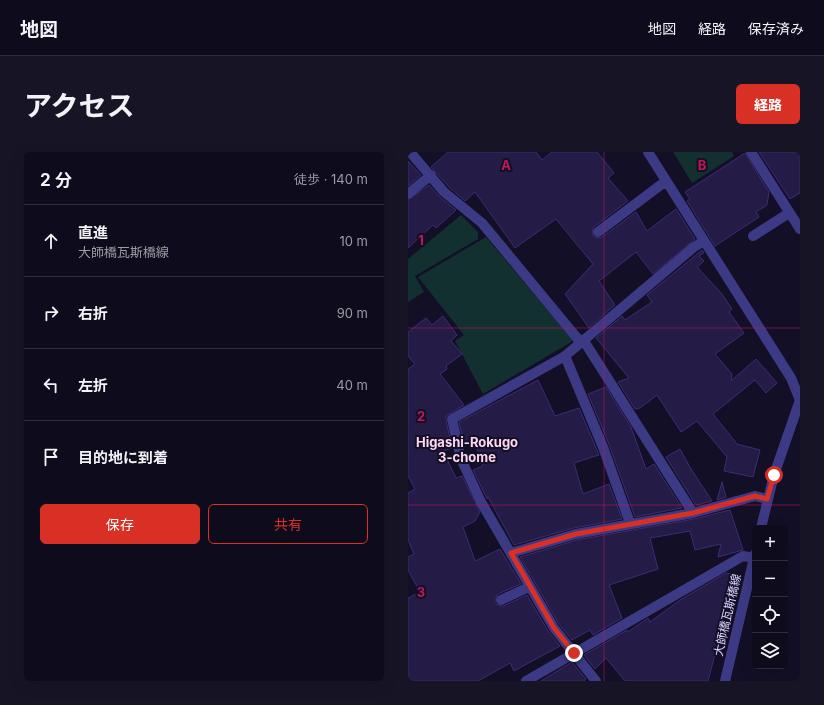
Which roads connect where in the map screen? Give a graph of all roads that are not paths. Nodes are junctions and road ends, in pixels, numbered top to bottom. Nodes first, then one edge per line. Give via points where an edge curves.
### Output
1 (410, 152) edge
2 (648, 152) edge
3 (751, 152) edge
4 (431, 175) junction
5 (666, 181) junction
6 (408, 194) edge
7 (790, 213) junction
8 (800, 229) edge
9 (598, 232) dead end
10 (753, 236) dead end
11 (704, 241) junction
12 (584, 341) junction
13 (566, 356) junction
14 (800, 400) edge
15 (767, 499) junction
16 (693, 513) junction
17 (630, 523) junction
18 (762, 525) edge
19 (511, 553) junction
20 (752, 556) edge
21 (753, 561) edge
22 (529, 587) junction
23 (500, 600) dead end
24 (574, 653) junction
25 (526, 681) edge
26 (596, 681) edge
27 (725, 681) edge

1 - 4 street
2 - 5 street
3 - 7 street
4 - 6 street
4 - 12 street via 444,192 482,223 577,338
5 - 9 street
5 - 11 street
7 - 8 street
7 - 10 street
11 - 12 street
11 - 14 street via 791,378
12 - 13 street
12 - 16 street
13 - 17 street
13 - 19 street via 452,419 461,459 481,502
14 - 15 street
15 - 16 street via 755,496
15 - 18 street
16 - 17 street
17 - 19 street via 576,534
19 - 22 street
20 - 24 street via 743,556
21 - 27 street, 大師橋瓦斯橋線
22 - 23 street
22 - 24 street via 554,628
24 - 25 street
24 - 26 street

